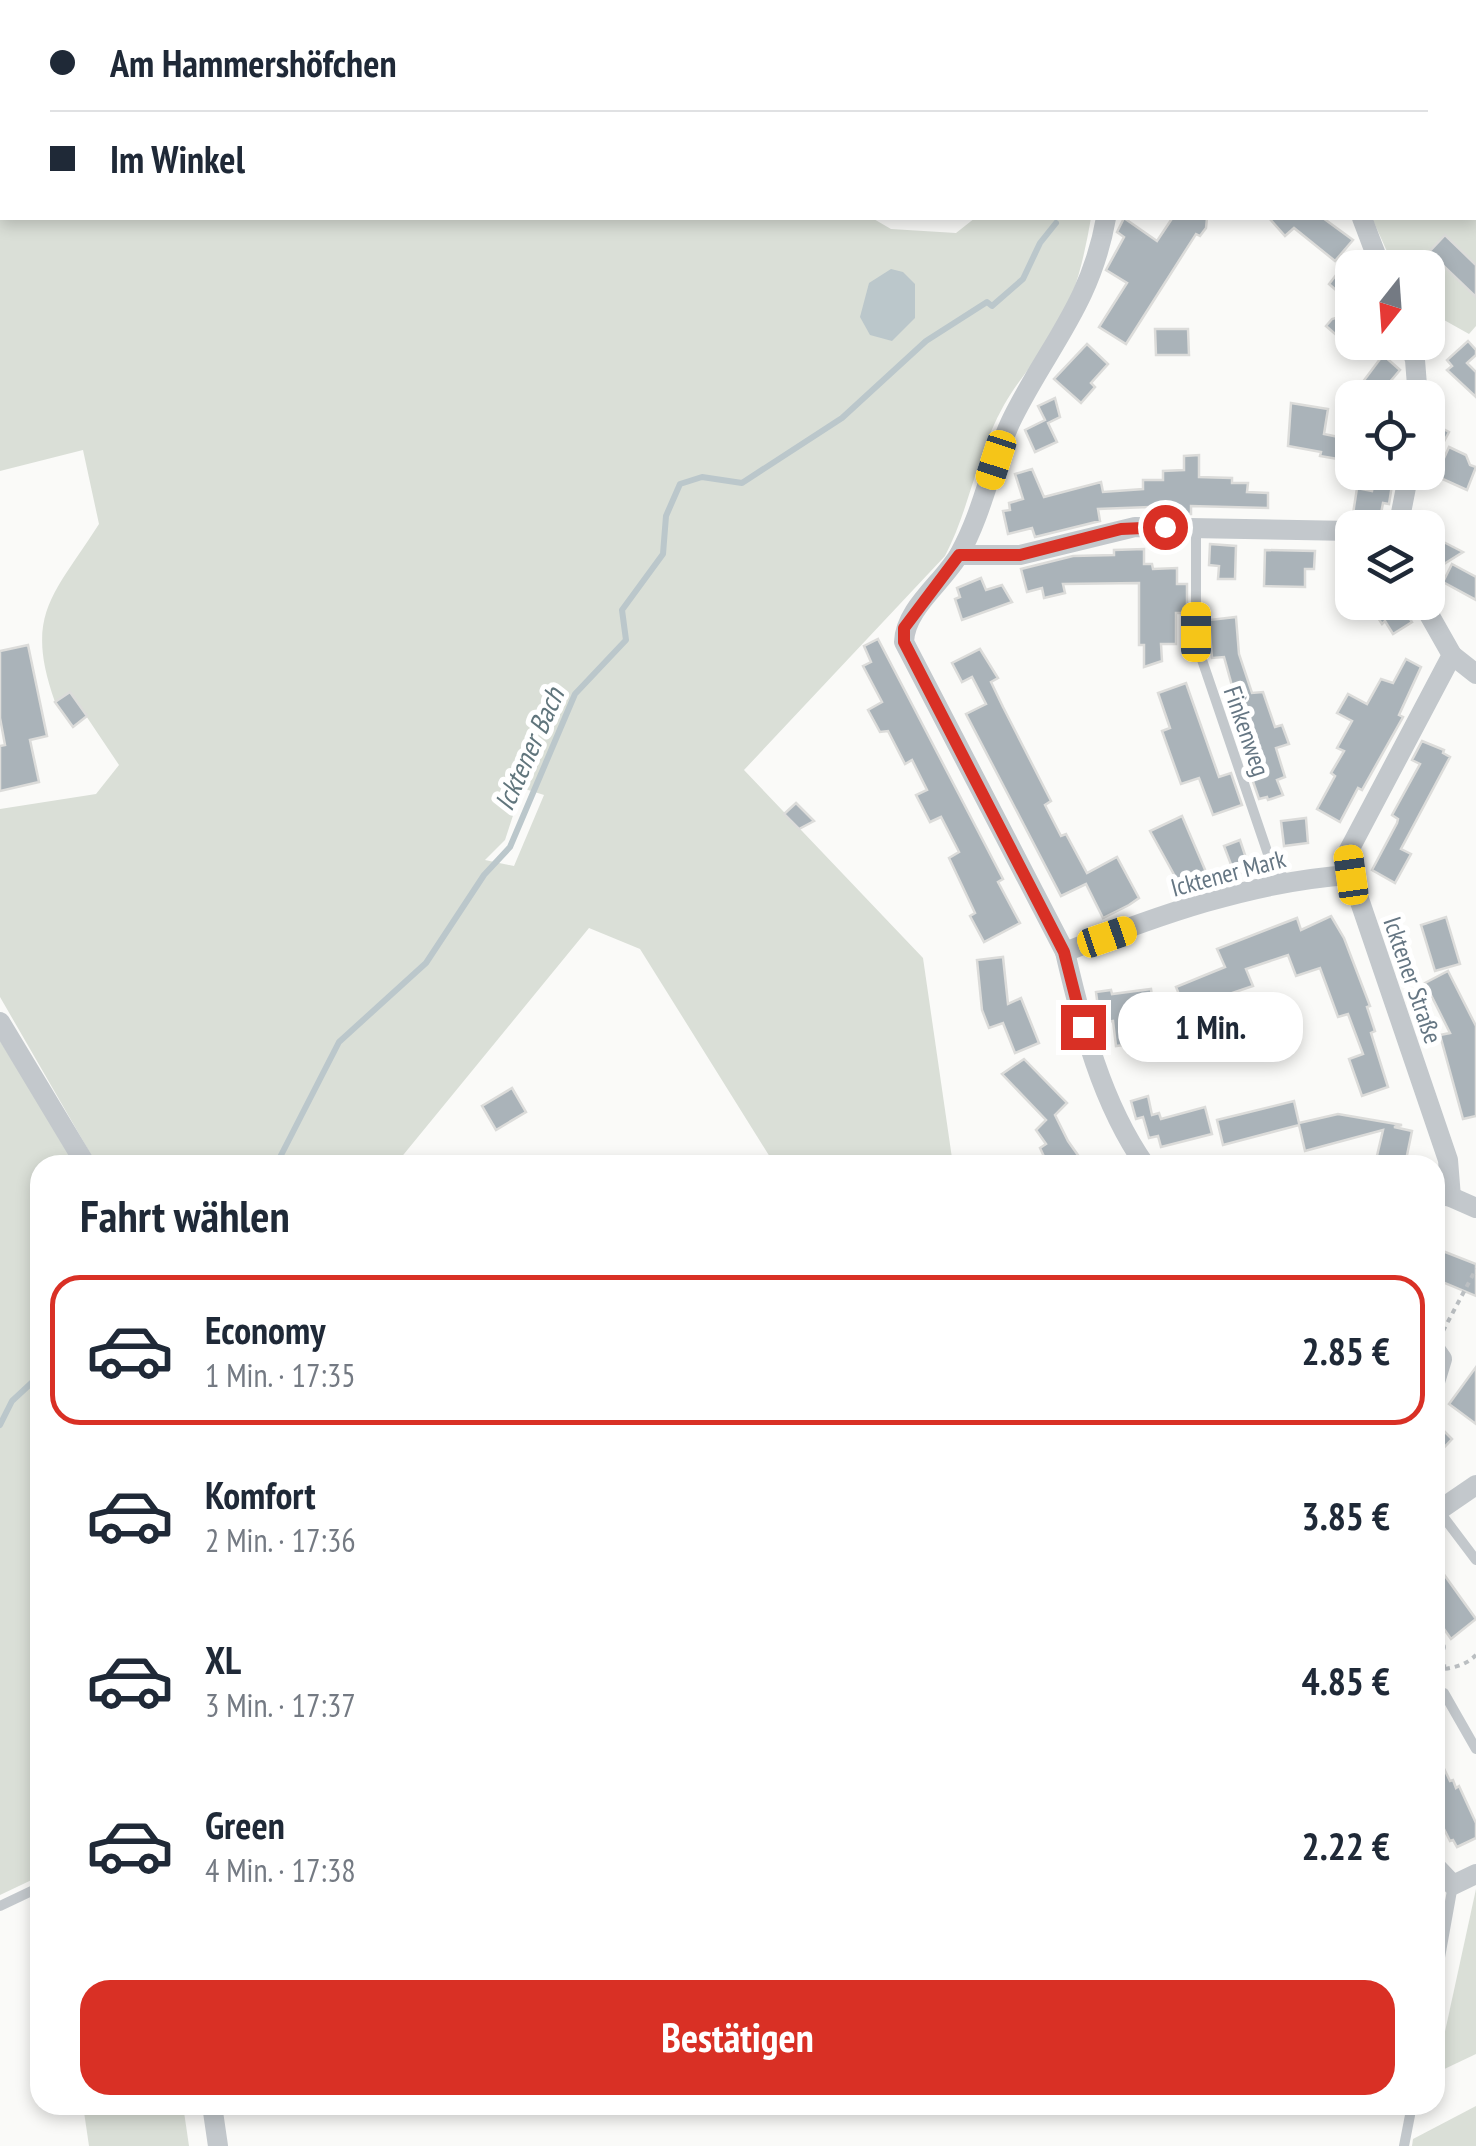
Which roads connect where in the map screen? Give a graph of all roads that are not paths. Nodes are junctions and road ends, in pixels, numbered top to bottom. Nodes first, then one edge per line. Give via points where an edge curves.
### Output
1 (1105, 220) edge
2 (1363, 220) edge
3 (1374, 250) edge
4 (1196, 527) junction
5 (1335, 531) edge
6 (959, 555) junction
7 (1432, 620) edge
8 (1452, 655) junction
9 (1476, 674) edge
10 (1351, 875) junction
11 (1286, 881) junction
12 (1064, 952) junction
13 (0, 1022) edge
14 (80, 1155) edge
15 (1139, 1155) edge
16 (1445, 1181) edge
17 (1445, 1196) edge
18 (1476, 1208) edge
19 (1476, 1485) edge
20 (1445, 1506) edge
21 (1445, 1522) edge
22 (1476, 1560) edge
23 (1445, 1695) edge
24 (1476, 1749) edge
25 (1476, 1874) edge
26 (1445, 1877) edge
27 (1453, 1885) junction
28 (30, 1892) edge
29 (0, 1906) edge
30 (1445, 1929) edge
31 (213, 2115) edge
32 (1410, 2115) edge
33 (218, 2146) edge
34 (1404, 2146) edge

1 - 6 street via 1074,316 1012,418
2 - 3 street
4 - 5 street
4 - 6 street via 1121,529 1020,555
4 - 11 lane, Finkenweg via 1200,654 1269,857
6 - 12 street via 904,628 904,642
7 - 8 street
8 - 9 street
8 - 10 street via 1348,852
10 - 11 street, Icktener Mark
10 - 16 street, Icktener Straße via 1448,1160
11 - 12 street, Icktener Mark
12 - 15 street via 1095,1063
13 - 14 street
17 - 18 street, Icktener Straße
19 - 20 street
21 - 22 lane
23 - 24 lane
25 - 27 street
26 - 27 street
27 - 30 lane
28 - 29 lane
31 - 33 street
32 - 34 lane

